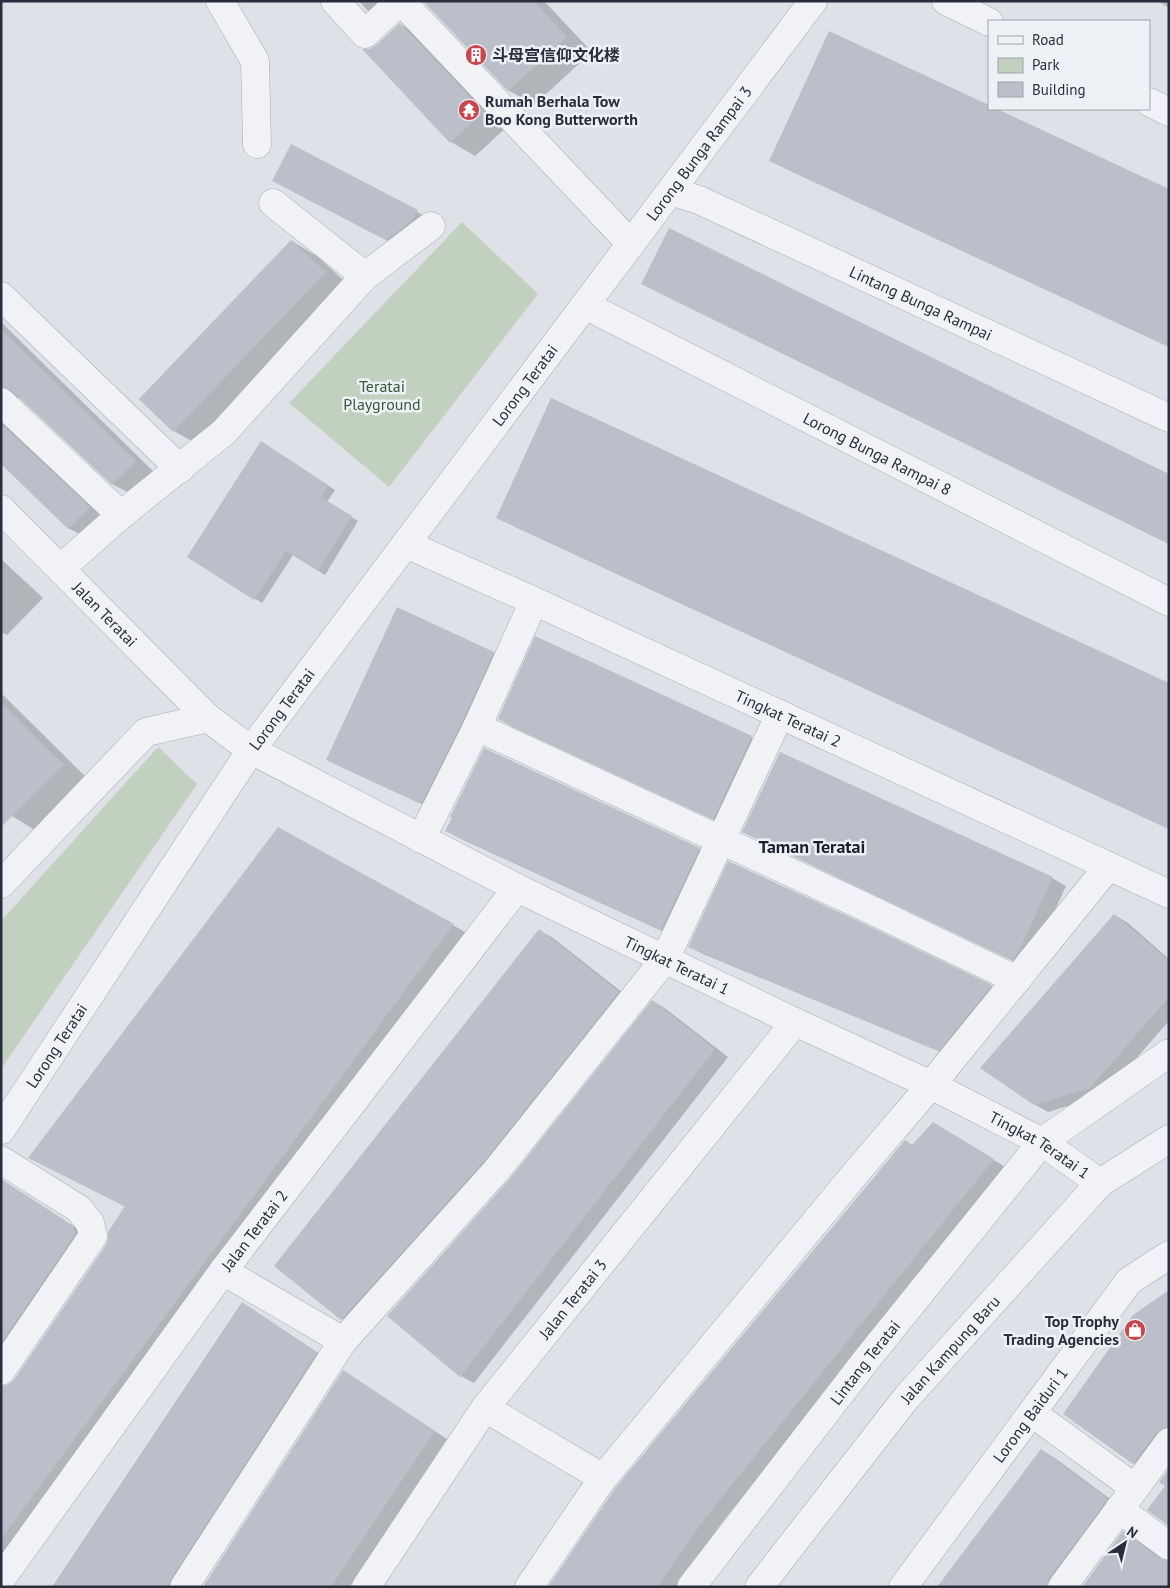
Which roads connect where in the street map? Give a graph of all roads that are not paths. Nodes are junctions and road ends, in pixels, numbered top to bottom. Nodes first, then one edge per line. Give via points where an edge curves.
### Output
1 (220, 1) edge
2 (335, 1) edge
3 (400, 1) edge
4 (813, 1) edge
5 (946, 1) edge
6 (988, 22) edge
7 (1150, 102) edge
8 (1169, 112) edge
9 (257, 144) dead end
10 (671, 191) junction
11 (273, 203) dead end
12 (431, 226) dead end
13 (631, 244) junction
14 (365, 276) junction
15 (1, 296) edge
16 (585, 305) junction
17 (1, 402) edge
18 (1169, 418) edge
19 (180, 469) junction
20 (1, 509) edge
21 (121, 515) junction
22 (406, 544) junction
23 (61, 568) junction
24 (534, 601) junction
25 (1169, 602) edge
26 (780, 714) junction
27 (208, 718) junction
28 (477, 727) junction
29 (251, 750) junction
30 (421, 839) junction
31 (722, 840) junction
32 (1108, 867) junction
33 (5, 870) edge
34 (517, 888) junction
35 (1169, 894) edge
36 (665, 959) junction
37 (1017, 980) junction
38 (795, 1022) junction
39 (1169, 1053) edge
40 (931, 1085) junction
41 (1, 1130) edge
42 (1169, 1139) edge
43 (1042, 1142) junction
44 (1, 1160) edge
45 (1100, 1183) junction
46 (1169, 1255) edge
47 (223, 1271) junction
48 (343, 1340) junction
49 (1, 1371) edge
50 (485, 1408) junction
51 (1032, 1413) junction
52 (1169, 1442) edge
53 (603, 1478) junction
54 (1127, 1498) junction
55 (1169, 1546) edge
56 (1, 1579) edge
57 (184, 1587) edge
58 (366, 1587) edge
59 (529, 1587) edge
60 (691, 1587) edge
61 (759, 1587) edge
62 (903, 1587) edge
63 (1062, 1587) edge

1 - 9 street via 255,61
2 - 3 street via 365,34
3 - 13 street
4 - 10 street, Lorong Bunga Rampai 3
5 - 6 street
7 - 8 street
10 - 13 street, Lorong Bunga Rampai 3
10 - 18 street, Lintang Bunga Rampai via 708,205
11 - 14 street
12 - 14 street
13 - 16 street, Lorong Bunga Rampai 3
14 - 19 street via 224,432
15 - 19 street
16 - 22 street, Lorong Teratai
16 - 25 street, Lorong Bunga Rampai 8
17 - 21 street
19 - 21 street
20 - 23 street, Jalan Teratai
21 - 23 street
22 - 24 street, Tingkat Teratai 2
22 - 29 street, Lorong Teratai
23 - 27 street, Jalan Teratai
24 - 26 street, Tingkat Teratai 2
24 - 28 street
26 - 31 street
26 - 32 street, Tingkat Teratai 2
27 - 29 street, Jalan Teratai
27 - 33 street via 146,732
28 - 30 street
28 - 31 street
29 - 30 street, Tingkat Teratai 1
29 - 41 street, Lorong Teratai
30 - 34 street, Tingkat Teratai 1
31 - 36 street
31 - 37 street
32 - 35 street, Tingkat Teratai 2
32 - 37 street
34 - 36 street, Tingkat Teratai 1
34 - 47 street, Jalan Teratai 2
36 - 38 street, Tingkat Teratai 1
36 - 48 street via 496,1171
37 - 40 street
38 - 40 street, Tingkat Teratai 1
38 - 50 street, Jalan Teratai 3
39 - 43 street, Lintang Teratai
40 - 43 street, Tingkat Teratai 1
40 - 53 street
42 - 45 street, Jalan Kampung Baru
43 - 45 street, Tingkat Teratai 1
43 - 60 street, Lintang Teratai via 867,1359
44 - 49 street via 79,1209 90,1223 93,1236
45 - 61 street, Jalan Kampung Baru via 907,1397
46 - 51 street, Lorong Baiduri 1 via 1129,1281
47 - 48 street
47 - 56 street, Jalan Teratai 2
48 - 57 street
50 - 53 street
50 - 58 street, Jalan Teratai 3
51 - 54 street
51 - 62 street, Lorong Baiduri 1
52 - 54 street
53 - 59 street
54 - 55 street
54 - 63 street

